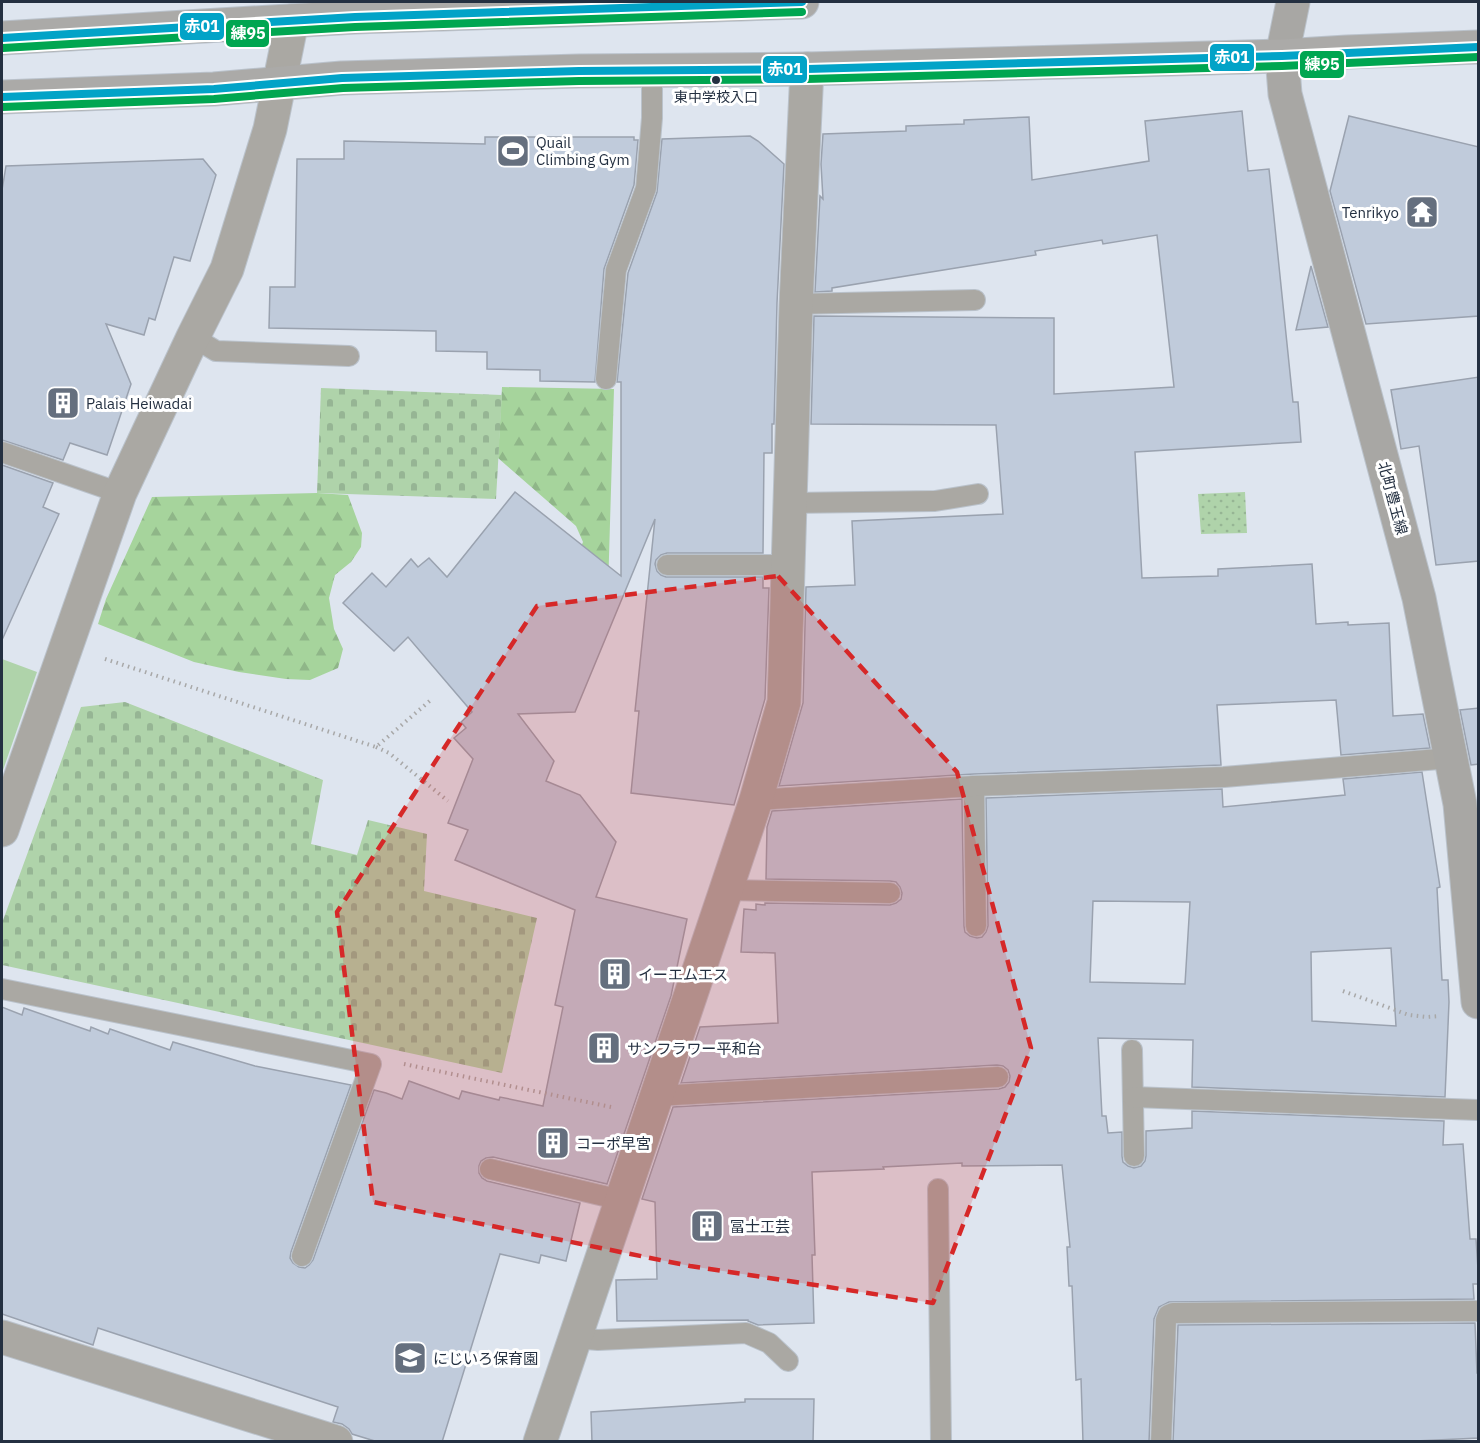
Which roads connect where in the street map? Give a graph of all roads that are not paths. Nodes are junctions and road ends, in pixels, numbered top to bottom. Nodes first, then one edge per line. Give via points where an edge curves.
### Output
1 (802, 2) edge
2 (1293, 2) edge
3 (294, 11) edge
4 (2, 38) edge
5 (1479, 47) edge
6 (1282, 56) junction
7 (807, 69) junction
8 (652, 70) junction
9 (279, 84) junction
10 (2, 97) edge
11 (975, 300) dead end
12 (796, 304) junction
13 (193, 337) junction
14 (349, 356) dead end
15 (606, 379) dead end
16 (2, 452) edge
17 (120, 493) junction
18 (978, 495) dead end
19 (790, 503) junction
20 (667, 565) dead end
21 (788, 565) junction
22 (1451, 759) junction
23 (974, 786) junction
24 (756, 800) junction
25 (1469, 803) edge
26 (2, 830) edge
27 (726, 890) junction
28 (890, 893) dead end
29 (976, 926) dead end
30 (2, 989) edge
31 (1479, 1002) edge
32 (1132, 1050) dead end
33 (998, 1077) dead end
34 (1133, 1097) junction
35 (653, 1106) junction
36 (1479, 1110) edge
37 (1134, 1156) dead end
38 (490, 1169) dead end
39 (938, 1190) dead end
40 (621, 1200) junction
41 (303, 1256) dead end
42 (1479, 1311) edge
43 (2, 1337) edge
44 (575, 1338) junction
45 (788, 1361) dead end
46 (336, 1442) edge
47 (540, 1442) edge
48 (941, 1442) edge
49 (1161, 1442) edge

1 - 3 main road via 367,17
2 - 6 main road, 北町豊玉線
3 - 4 main road via 229,24
3 - 9 street
5 - 6 main road
6 - 7 main road
6 - 22 main road, 北町豊玉線 via 1285,94 1419,597
7 - 8 main road
7 - 12 street
8 - 9 main road
8 - 15 lane via 646,188 616,270
9 - 10 main road
9 - 13 street via 270,129 227,269
11 - 12 lane
12 - 19 street
13 - 14 lane via 216,351
13 - 17 street
16 - 17 lane
17 - 26 street
18 - 19 lane via 935,501
19 - 21 street
20 - 21 lane
21 - 24 street via 784,702
22 - 23 lane via 1224,777
22 - 25 main road, 北町豊玉線
23 - 24 lane
23 - 29 lane
24 - 27 street
25 - 31 main road, 北町豊玉線
27 - 28 lane
27 - 35 street
30 - 41 lane via 371,1064
32 - 34 lane
33 - 35 lane
34 - 36 lane
34 - 37 lane
35 - 40 street
38 - 40 lane
39 - 48 lane
40 - 44 street
42 - 49 lane via 1168,1315
43 - 46 street
44 - 45 lane via 746,1332 769,1343
44 - 47 street

